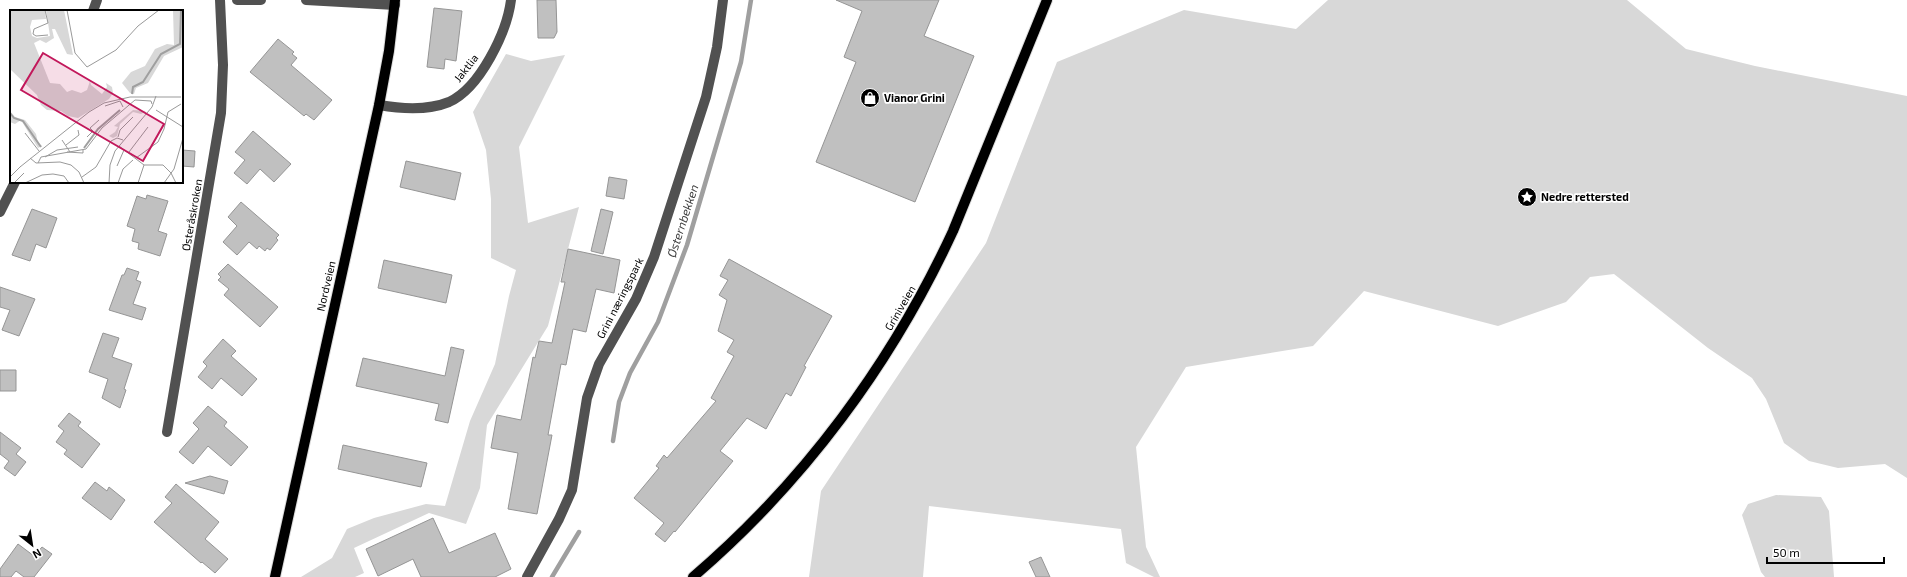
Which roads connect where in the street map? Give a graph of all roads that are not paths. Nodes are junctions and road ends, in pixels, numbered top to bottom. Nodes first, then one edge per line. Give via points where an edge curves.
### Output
1 (97, 0) edge
2 (220, 0) edge
3 (237, 0) edge
4 (261, 0) edge
5 (306, 0) edge
6 (511, 0) edge
7 (723, 0) edge
8 (1047, 0) edge
9 (395, 3) edge
10 (93, 10) edge
11 (379, 105) junction
12 (14, 183) edge
13 (0, 212) edge
14 (167, 432) dead end
15 (275, 577) edge
16 (527, 577) edge
17 (692, 577) edge

1 - 10 street
2 - 14 street, Østeråskroken via 224,65 221,113
3 - 4 street
5 - 9 street
6 - 11 street, Jaktlia via 510,12 492,54 468,88 450,102 434,107 402,108
7 - 16 street, Grini næringspark via 717,47 706,97 654,257 636,298 599,364 587,398 572,490
8 - 17 main road, Griniveien via 953,230 900,334 845,413 804,465 739,535
9 - 11 main road, Nordveien
11 - 15 main road, Nordveien
12 - 13 street

